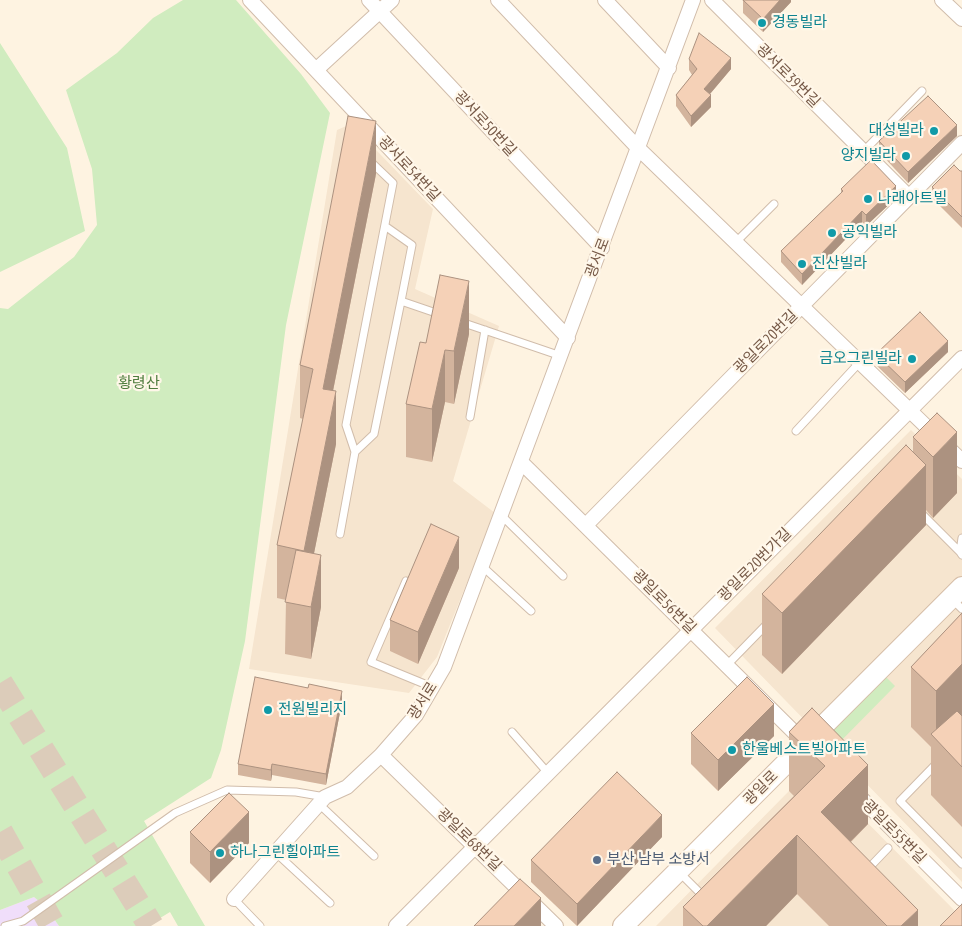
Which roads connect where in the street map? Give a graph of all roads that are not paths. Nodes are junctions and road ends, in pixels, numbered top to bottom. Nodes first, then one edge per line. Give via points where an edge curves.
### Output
1 (250, 0) edge
2 (369, 0) edge
3 (392, 0) edge
4 (498, 0) edge
5 (605, 0) edge
6 (693, 0) edge
7 (712, 0) edge
8 (942, 0) edge
9 (380, 11) junction
10 (962, 19) edge
11 (669, 68) junction
12 (317, 69) junction
13 (922, 91) dead end
14 (962, 144) edge
15 (640, 149) junction
16 (863, 152) junction
17 (364, 159) edge
18 (909, 197) junction
19 (774, 204) dead end
20 (385, 226) junction
21 (736, 242) junction
22 (602, 248) junction
23 (401, 301) junction
24 (802, 306) junction
25 (448, 317) edge
26 (457, 321) edge
27 (485, 330) junction
28 (568, 338) junction
29 (561, 356) junction
30 (962, 358) edge
31 (860, 362) junction
32 (910, 411) junction
33 (470, 417) dead end
34 (796, 430) dead end
35 (355, 452) junction
36 (962, 461) edge
37 (521, 462) junction
38 (913, 505) edge
39 (501, 515) junction
40 (586, 524) junction
41 (340, 534) dead end
42 (962, 538) edge
43 (961, 554) edge
44 (482, 566) junction
45 (563, 576) dead end
46 (406, 581) edge
47 (958, 598) edge
48 (531, 611) dead end
49 (775, 616) edge
50 (692, 630) junction
51 (726, 665) junction
52 (432, 687) junction
53 (512, 732) dead end
54 (809, 747) junction
55 (381, 755) junction
56 (941, 759) edge
57 (548, 773) junction
58 (846, 784) edge
59 (322, 801) junction
60 (475, 847) junction
61 (888, 848) dead end
62 (276, 852) junction
63 (374, 856) dead end
64 (962, 864) edge
65 (678, 871) junction
66 (859, 877) edge
67 (234, 898) joint
68 (962, 899) edge
69 (330, 904) dead end
70 (711, 904) edge
71 (21, 924) edge
72 (5, 926) edge
73 (260, 926) edge
74 (396, 926) edge
75 (556, 926) edge
76 (623, 926) edge

1 - 12 street, 광서로54번길
2 - 9 street, 광서로50번길
3 - 9 street
4 - 15 street
5 - 11 street
6 - 11 street, 광서로
7 - 16 street, 광서로39번길
8 - 10 street
9 - 12 street
9 - 22 street, 광서로50번길
11 - 15 street, 광서로
12 - 28 street, 광서로54번길
13 - 16 lane
14 - 18 street, 광일로20번길 via 948,163
15 - 21 street
15 - 22 street, 광서로
16 - 18 street, 광서로39번길
17 - 20 lane via 373,161 393,183
18 - 24 street, 광일로20번길
19 - 21 lane
20 - 23 lane via 412,245
20 - 35 lane via 346,425
21 - 24 street
22 - 28 street, 광서로
23 - 25 lane
23 - 35 lane via 374,434
24 - 31 street
24 - 40 street, 광일로20번길
26 - 27 lane
27 - 29 lane
27 - 33 lane
28 - 29 street, 광서로
29 - 37 street, 광서로
30 - 32 street, 광일로20번가길
31 - 32 street
31 - 34 lane
32 - 36 street via 940,445
32 - 50 street, 광일로20번가길
35 - 41 lane
37 - 39 street, 광서로
37 - 40 street, 광일로56번길
38 - 43 lane
39 - 44 street, 광서로
39 - 45 lane
40 - 50 street, 광일로56번길
42 - 43 lane
44 - 48 lane
44 - 52 street, 광서로 via 444,667
46 - 52 lane via 371,662
47 - 54 street, 광일로
49 - 51 lane
50 - 51 street, 광일로56번길
50 - 57 street, 광일로20번가길
51 - 54 street, 광일로56번길
52 - 55 street, 광서로 via 416,715
53 - 57 lane
54 - 65 street, 광일로
55 - 59 street, 광서로 via 347,786
55 - 60 street, 광일로68번길
56 - 64 lane via 900,801
57 - 60 street, 광일로20번가길
58 - 68 street, 광일로55번길
59 - 62 street, 광서로
59 - 63 lane
59 - 71 lane via 296,792 227,790 175,813
60 - 74 street, 광일로20번가길
60 - 75 street, 광일로68번길
61 - 66 lane
62 - 67 street, 광서로
62 - 69 lane
65 - 70 lane
65 - 76 street, 광일로
67 - 73 lane, 광서로
71 - 72 lane

